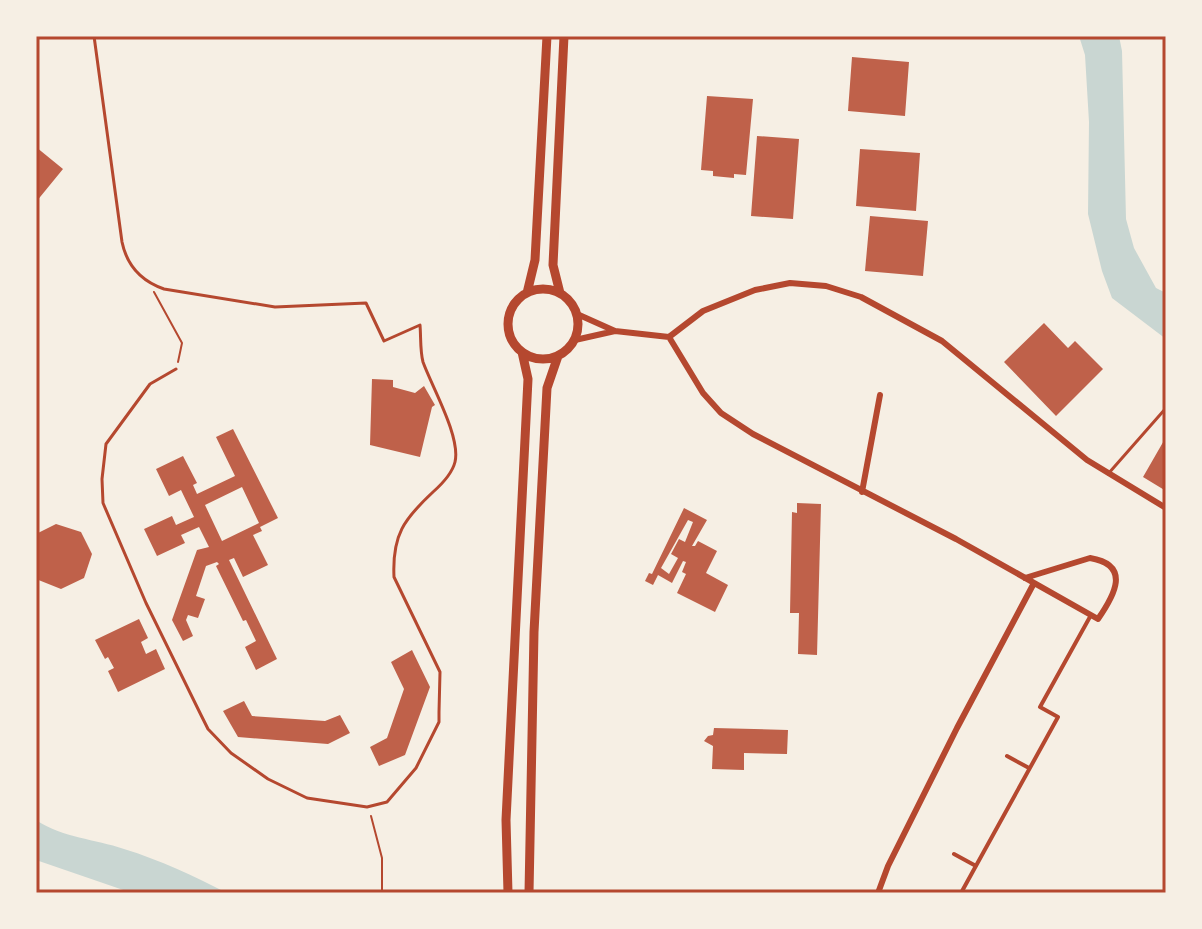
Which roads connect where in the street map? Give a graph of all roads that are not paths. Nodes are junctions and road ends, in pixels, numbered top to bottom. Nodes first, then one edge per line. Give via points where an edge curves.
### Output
1 (94, 36) edge
2 (547, 36) edge
3 (564, 36) edge
4 (527, 293) junction
5 (560, 293) junction
6 (577, 314) junction
7 (615, 331) junction
8 (669, 337) junction
9 (575, 340) junction
10 (522, 352) junction
11 (558, 356) junction
12 (176, 369) road end
13 (880, 395) dead end
14 (1166, 408) edge
15 (1107, 474) junction
16 (862, 492) junction
17 (1166, 508) edge
18 (1025, 578) junction
19 (1034, 583) junction
20 (1095, 617) junction
21 (1007, 756) dead end
22 (1030, 769) junction
23 (954, 854) dead end
24 (976, 866) junction
25 (508, 893) edge
26 (529, 893) edge
27 (878, 893) edge
28 (961, 893) edge

1 - 12 lane via 122,242 132,267 150,284 264,306 366,303 384,341 420,325 422,359 452,436 455,461 445,481 407,518 393,562 394,577 440,672 439,722 416,768 387,802 367,807 307,798 231,753 208,729 140,590 103,503 106,444 150,384
2 - 4 main road via 535,260
3 - 5 main road via 553,265
4 - 5 main road
4 - 10 main road via 508,319 510,336
5 - 6 main road
6 - 7 street
6 - 9 main road
7 - 8 street
7 - 9 street
8 - 15 street via 703,311 755,290 790,283 861,297 942,341
8 - 16 street via 721,413
9 - 11 main road
10 - 11 main road via 533,358
10 - 25 main road via 528,379 506,820
11 - 26 main road via 546,401 534,632
13 - 16 street
14 - 15 lane
15 - 17 street
16 - 18 street
18 - 19 street
18 - 20 street via 1082,560 1099,560 1116,579 1112,600
19 - 20 street
19 - 27 street
20 - 22 street via 1040,707 1058,717
21 - 22 street
22 - 24 street
23 - 24 street
24 - 28 street

